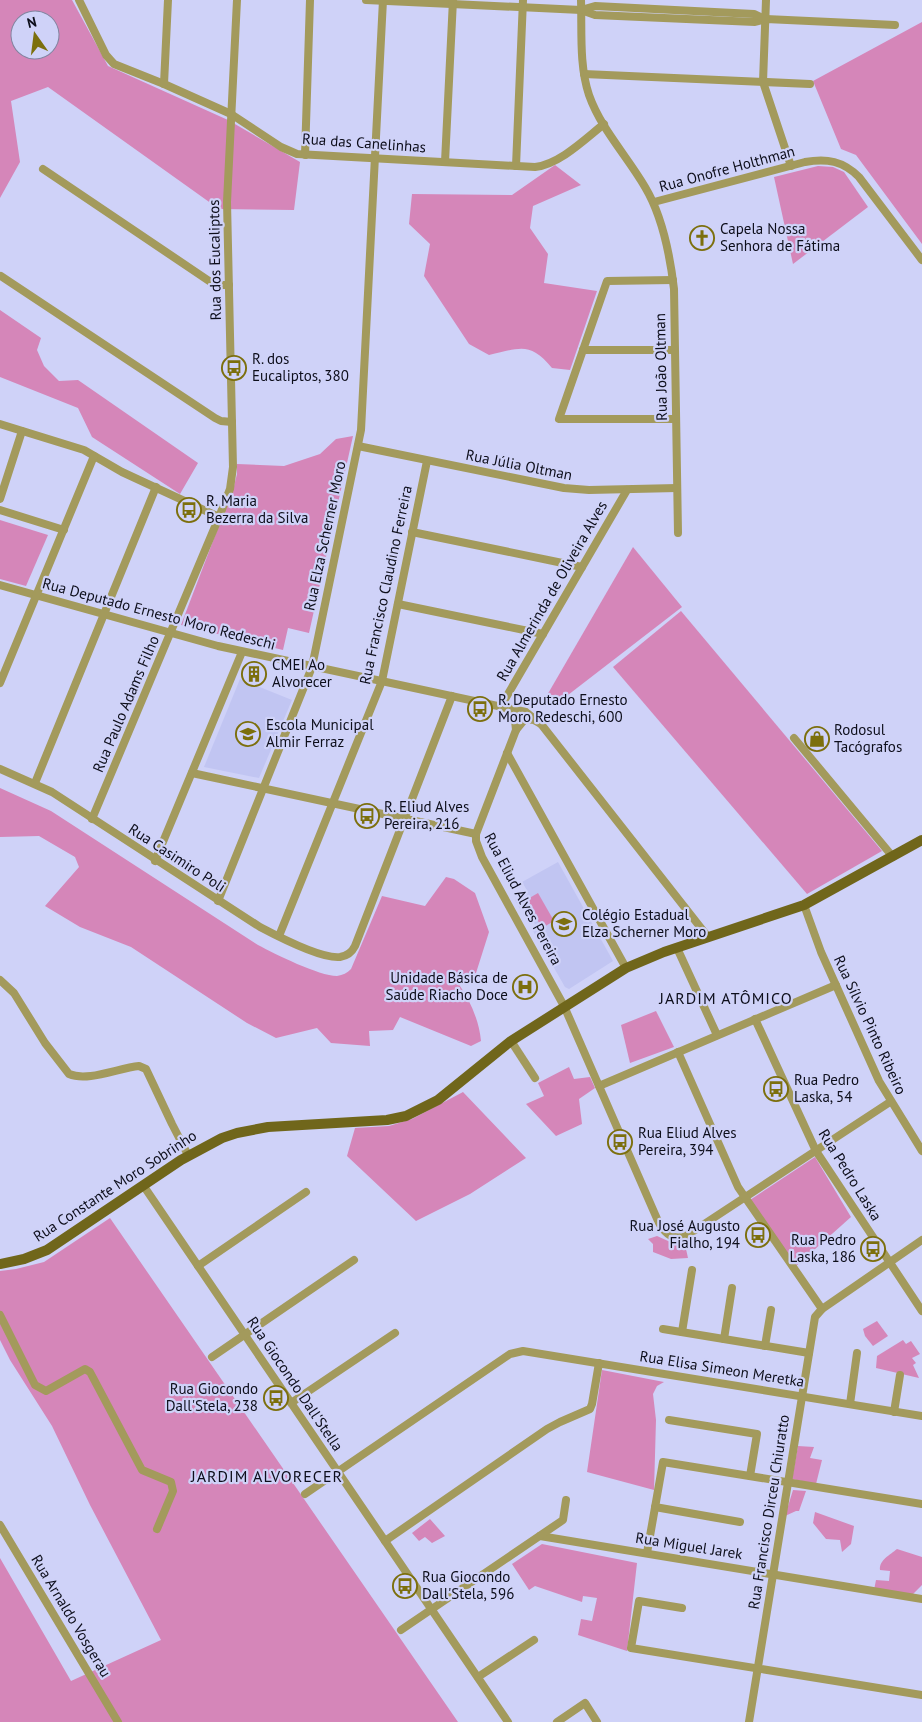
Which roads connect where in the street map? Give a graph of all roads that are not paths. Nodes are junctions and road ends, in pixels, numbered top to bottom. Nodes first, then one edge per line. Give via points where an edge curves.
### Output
1 (78, 0) edge
2 (168, 0) edge
3 (237, 0) edge
4 (310, 0) edge
5 (366, 0) edge
6 (383, 0) edge
7 (581, 0) edge
8 (766, 0) edge
9 (453, 2) edge
10 (523, 4) edge
11 (581, 10) junction
12 (766, 19) junction
13 (895, 25) dead end
14 (584, 74) junction
15 (763, 82) junction
16 (164, 84) junction
17 (810, 84) dead end
18 (231, 114) junction
19 (604, 124) junction
20 (304, 154) junction
21 (376, 158) junction
22 (445, 162) junction
23 (516, 166) junction
24 (791, 166) junction
25 (43, 169) dead end
26 (654, 202) junction
27 (922, 260) edge
28 (0, 276) edge
29 (673, 280) junction
30 (229, 285) junction
31 (583, 350) junction
32 (674, 350) junction
33 (676, 419) junction
34 (232, 422) junction
35 (0, 424) edge
36 (22, 431) junction
37 (358, 446) junction
38 (94, 456) junction
39 (427, 461) junction
40 (156, 487) junction
41 (677, 488) junction
42 (628, 490) junction
43 (0, 499) edge
44 (0, 510) edge
45 (219, 517) junction
46 (64, 530) junction
47 (412, 532) junction
48 (678, 534) dead end
49 (582, 567) junction
50 (0, 585) edge
51 (36, 596) junction
52 (398, 604) junction
53 (104, 615) junction
54 (170, 633) junction
55 (543, 634) junction
56 (242, 652) junction
57 (312, 667) junction
58 (382, 681) junction
59 (0, 683) edge
60 (452, 696) junction
61 (501, 706) junction
62 (541, 724) junction
63 (516, 730) junction
64 (794, 738) dead end
65 (507, 753) junction
66 (0, 769) edge
67 (192, 773) junction
68 (35, 783) junction
69 (264, 788) junction
70 (333, 803) junction
71 (92, 819) junction
72 (404, 819) junction
73 (476, 834) junction
74 (922, 840) edge
75 (893, 857) junction
76 (155, 860) junction
77 (218, 902) junction
78 (804, 905) junction
79 (278, 936) junction
80 (708, 937) junction
81 (677, 948) junction
82 (626, 968) junction
83 (0, 980) edge
84 (836, 985) junction
85 (564, 1006) junction
86 (756, 1019) junction
87 (717, 1036) junction
88 (511, 1041) junction
89 (678, 1052) junction
90 (535, 1078) dead end
91 (599, 1086) junction
92 (890, 1102) junction
93 (816, 1151) junction
94 (922, 1151) edge
95 (188, 1155) junction
96 (143, 1185) junction
97 (306, 1192) dead end
98 (744, 1198) junction
99 (922, 1240) edge
100 (354, 1260) dead end
101 (889, 1262) junction
102 (0, 1264) edge
103 (198, 1266) junction
104 (692, 1270) dead end
105 (732, 1288) dead end
106 (822, 1309) junction
107 (771, 1310) dead end
108 (922, 1311) edge
109 (0, 1316) edge
110 (663, 1329) dead end
111 (682, 1332) junction
112 (395, 1333) dead end
113 (245, 1335) junction
114 (724, 1339) junction
115 (765, 1346) junction
116 (809, 1354) junction
117 (857, 1354) dead end
118 (212, 1357) dead end
119 (599, 1363) junction
120 (900, 1375) dead end
121 (802, 1396) junction
122 (291, 1403) junction
123 (850, 1404) junction
124 (894, 1412) junction
125 (922, 1416) edge
126 (669, 1420) dead end
127 (338, 1472) junction
128 (750, 1476) junction
129 (788, 1482) junction
130 (305, 1494) dead end
131 (566, 1500) dead end
132 (922, 1504) edge
133 (655, 1507) junction
134 (740, 1522) dead end
135 (0, 1525) edge
136 (157, 1529) dead end
137 (540, 1536) junction
138 (385, 1541) junction
139 (647, 1553) junction
140 (773, 1574) junction
141 (922, 1599) edge
142 (682, 1608) dead end
143 (432, 1610) junction
144 (401, 1630) dead end
145 (534, 1640) dead end
146 (758, 1668) junction
147 (478, 1678) junction
148 (922, 1695) edge
149 (118, 1722) edge
150 (508, 1722) edge
151 (558, 1722) edge
152 (597, 1722) edge
153 (749, 1722) edge

1 - 16 street, Rua das Canelinhas via 110,60 118,67
2 - 16 street
3 - 18 street, Rua dos Eucaliptos
4 - 20 street
5 - 6 street
6 - 9 street
6 - 21 street, Rua Elza Scherner Moro
7 - 11 street, Rua Onofre Holthman
8 - 12 street
9 - 10 street
9 - 22 street
10 - 11 street
10 - 23 street
11 - 12 street via 595,6 754,14
11 - 14 street, Rua Onofre Holthman
12 - 13 street
12 - 15 street
14 - 15 street
14 - 19 street, Rua Onofre Holthman via 590,97
15 - 17 street
15 - 24 street
16 - 18 street, Rua das Canelinhas
18 - 20 street, Rua das Canelinhas via 289,152
18 - 30 street, Rua dos Eucaliptos via 227,202
19 - 23 street, Rua das Canelinhas via 551,163 536,167
19 - 26 street, Rua Onofre Holthman
20 - 21 street, Rua das Canelinhas
21 - 22 street, Rua das Canelinhas
21 - 37 street, Rua Elza Scherner Moro via 363,420
22 - 23 street, Rua das Canelinhas
24 - 26 street, Rua Onofre Holthman
24 - 27 street, Rua Onofre Holthman via 824,160 847,167 859,177
25 - 30 street via 216,285
26 - 29 street, Rua João Oltman
28 - 34 street via 215,418
29 - 31 street via 607,281
29 - 32 street, Rua João Oltman
30 - 34 street, Rua dos Eucaliptos
31 - 32 street
31 - 33 street via 559,419
32 - 33 street, Rua João Oltman
33 - 41 street, Rua João Oltman
34 - 45 street, Rua dos Eucaliptos via 232,481
35 - 36 street
36 - 38 street
36 - 43 street
37 - 39 street, Rua Júlia Oltman
37 - 57 street, Rua Elza Scherner Moro
38 - 40 street
38 - 46 street
39 - 42 street, Rua Júlia Oltman via 564,488
39 - 47 street, Rua Francisco Claudino Ferreira
40 - 45 street
40 - 53 street
41 - 42 street, Rua Júlia Oltman
41 - 48 street, Rua João Oltman
42 - 49 street, Rua Almerinda de Oliveira Alves
44 - 46 street
45 - 54 street, Rua Paulo Adams Filho
46 - 51 street
47 - 49 street
47 - 52 street, Rua Francisco Claudino Ferreira
49 - 55 street, Rua Almerinda de Oliveira Alves
50 - 51 street, Rua Deputado Ernesto Moro Redeschi
51 - 53 street, Rua Deputado Ernesto Moro Redeschi
51 - 59 street
52 - 55 street
52 - 58 street, Rua Francisco Claudino Ferreira
53 - 54 street, Rua Deputado Ernesto Moro Redeschi
53 - 68 street
54 - 56 street, Rua Deputado Ernesto Moro Redeschi
54 - 71 street, Rua Paulo Adams Filho
55 - 61 street, Rua Almerinda de Oliveira Alves
56 - 57 street, Rua Deputado Ernesto Moro Redeschi
56 - 67 street
57 - 58 street, Rua Deputado Ernesto Moro Redeschi
57 - 69 street, Rua Elza Scherner Moro
58 - 60 street, Rua Deputado Ernesto Moro Redeschi
58 - 70 street, Rua Francisco Claudino Ferreira
60 - 61 street, Rua Deputado Ernesto Moro Redeschi
60 - 72 street
61 - 62 street, Rua Deputado Ernesto Moro Redeschi via 526,712
61 - 63 street via 513,713
62 - 63 street via 525,719
62 - 80 street, Rua Deputado Ernesto Moro Redeschi
63 - 65 street
64 - 75 street
65 - 73 street
65 - 82 street
66 - 68 street, Rua Casimiro Poli
67 - 69 street, Rua Eliud Alves Pereira
67 - 76 street
68 - 71 street, Rua Casimiro Poli
69 - 70 street, Rua Eliud Alves Pereira
69 - 77 street, Rua Elza Scherner Moro
70 - 72 street, Rua Eliud Alves Pereira
70 - 79 street, Rua Francisco Claudino Ferreira
71 - 76 street, Rua Casimiro Poli
72 - 73 street, Rua Eliud Alves Pereira
72 - 79 street, Rua Casimiro Poli via 355,946 348,954 344,957 325,955
73 - 85 street, Rua Eliud Alves Pereira via 482,856
74 - 75 main road, Rua Constante Moro Sobrinho
75 - 78 main road, Rua Constante Moro Sobrinho
76 - 77 street, Rua Casimiro Poli
77 - 79 street, Rua Casimiro Poli
78 - 80 main road, Rua Constante Moro Sobrinho
78 - 84 street, Rua Sílvio Pinto Ribeiro
80 - 81 main road, Rua Constante Moro Sobrinho
81 - 82 main road, Rua Constante Moro Sobrinho
81 - 87 street
82 - 85 main road, Rua Constante Moro Sobrinho
83 - 95 street via 14,993 68,1074 88,1076 139,1066 146,1069
84 - 86 street
84 - 92 street, Rua Sílvio Pinto Ribeiro
85 - 88 main road, Rua Constante Moro Sobrinho
85 - 91 street, Rua Eliud Alves Pereira
86 - 87 street
86 - 93 street, Rua Pedro Laska
87 - 89 street
88 - 90 street
88 - 95 main road, Rua Constante Moro Sobrinho via 438,1100 406,1116 251,1130 222,1138
89 - 91 street
89 - 98 street
91 - 98 street, Rua Eliud Alves Pereira via 658,1221 670,1237 686,1236
92 - 93 street
92 - 94 street, Rua Sílvio Pinto Ribeiro
93 - 98 street
93 - 101 street, Rua Pedro Laska
95 - 96 main road, Rua Constante Moro Sobrinho
96 - 102 main road, Rua Constante Moro Sobrinho via 47,1250
96 - 103 street, Rua Giocondo Dall'Stella
97 - 103 street
98 - 106 street
99 - 101 street
100 - 113 street
101 - 106 street
101 - 108 street, Rua Pedro Laska
103 - 113 street, Rua Giocondo Dall'Stella
104 - 111 street
105 - 114 street
106 - 116 street, Rua Francisco Dirceu Chiuratto via 815,1317
107 - 115 street
109 - 136 street via 35,1384 46,1391 85,1369 90,1372 142,1470 172,1482 173,1492
110 - 111 street
111 - 114 street
112 - 122 street
113 - 118 street
113 - 122 street, Rua Giocondo Dall'Stella
114 - 115 street
115 - 116 street
116 - 121 street, Rua Francisco Dirceu Chiuratto
117 - 123 street
119 - 121 street, Rua Elisa Simeon Meretka
119 - 127 street, Rua Elisa Simeon Meretka via 517,1351
119 - 138 street via 590,1409 547,1429
120 - 124 street
121 - 123 street, Rua Elisa Simeon Meretka
121 - 129 street, Rua Francisco Dirceu Chiuratto
122 - 127 street, Rua Giocondo Dall'Stella
123 - 124 street, Rua Elisa Simeon Meretka
124 - 125 street, Rua Elisa Simeon Meretka
126 - 128 street via 757,1434
127 - 130 street
127 - 138 street, Rua Giocondo Dall'Stella
128 - 129 street
128 - 133 street via 663,1462
129 - 132 street
129 - 140 street, Rua Francisco Dirceu Chiuratto
131 - 137 street via 563,1520
133 - 134 street
133 - 139 street
135 - 149 street, Rua Arnaldo Vosgerau
137 - 139 street, Rua Miguel Jarek
137 - 143 street
138 - 143 street, Rua Giocondo Dall'Stella
139 - 140 street, Rua Miguel Jarek
140 - 141 street, Rua Miguel Jarek
140 - 146 street, Rua Francisco Dirceu Chiuratto
142 - 146 street via 639,1601 631,1648
143 - 144 street
143 - 147 street, Rua Giocondo Dall'Stella
145 - 147 street
146 - 148 street
146 - 153 street, Rua Francisco Dirceu Chiuratto
147 - 150 street, Rua Giocondo Dall'Stella
151 - 152 street via 585,1703

